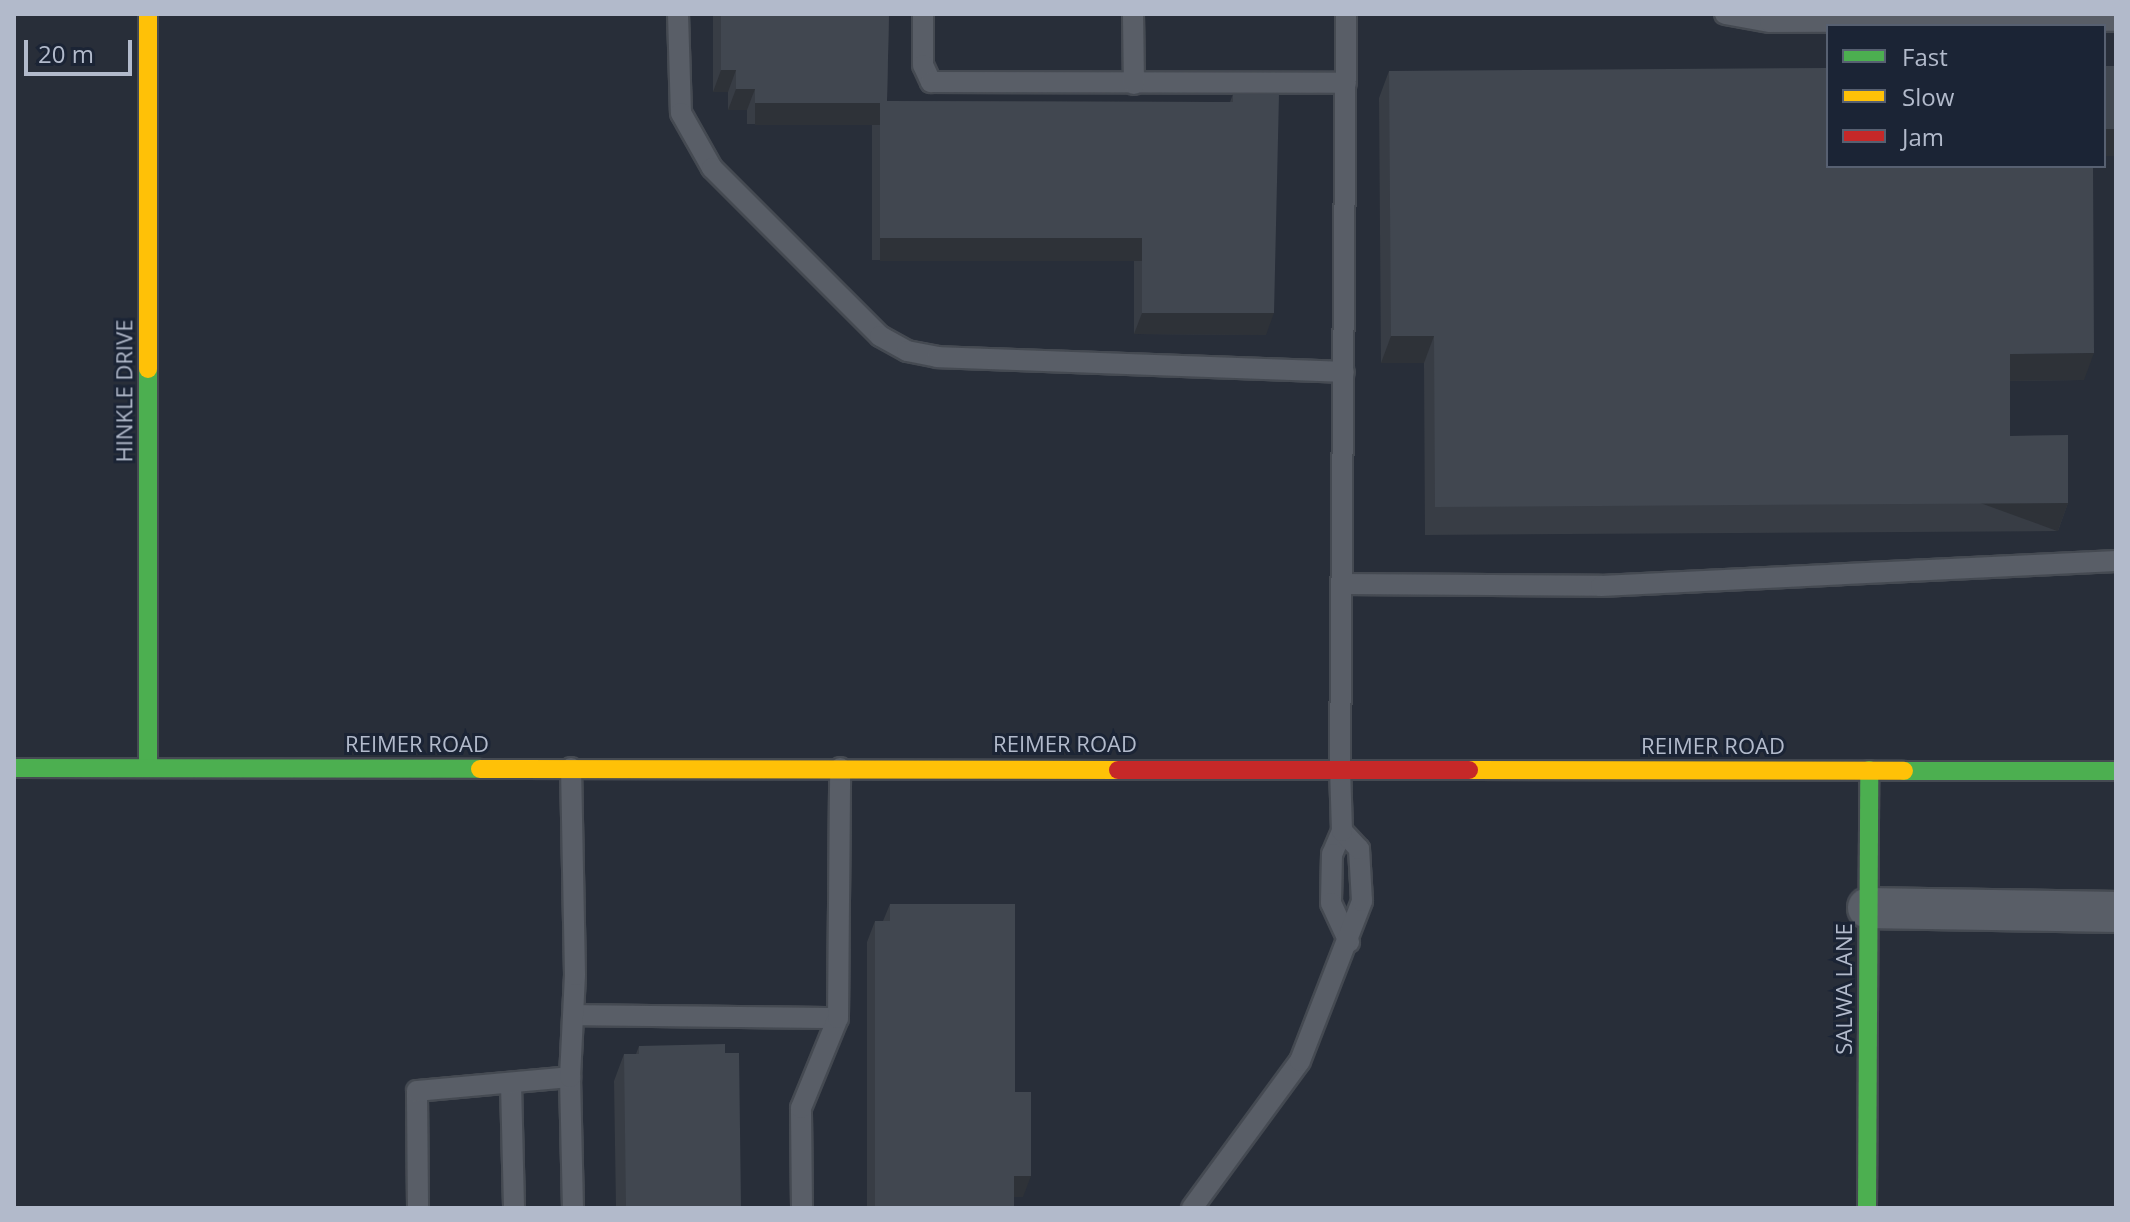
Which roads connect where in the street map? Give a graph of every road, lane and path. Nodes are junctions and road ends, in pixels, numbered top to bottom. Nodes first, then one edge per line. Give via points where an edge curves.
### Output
1 (148, 14) edge
2 (678, 14) edge
3 (923, 14) edge
4 (1133, 14) edge
5 (1346, 14) edge
6 (1725, 14) edge
7 (1770, 18) edge
8 (1879, 18) edge
9 (1984, 18) edge
10 (2086, 18) edge
11 (2116, 21) edge
12 (1346, 83) junction
13 (1134, 84) junction
14 (1344, 372) junction
15 (2116, 561) edge
16 (1342, 584) junction
17 (14, 768) edge
18 (148, 768) junction
19 (571, 768) junction
20 (840, 768) junction
21 (1340, 768) junction
22 (1869, 770) junction
23 (2116, 771) edge
24 (1342, 831) junction
25 (1868, 908) junction
26 (2116, 912) edge
27 (1349, 942) junction
28 (574, 1015) junction
29 (838, 1018) junction
30 (570, 1077) junction
31 (511, 1084) junction
32 (418, 1208) edge
33 (514, 1208) edge
34 (573, 1208) edge
35 (802, 1208) edge
36 (1192, 1208) edge
37 (1867, 1208) edge

1 - 18 street, HINKLE DRIVE
2 - 14 lane via 681,113 712,168 880,336 907,351 937,357
3 - 13 lane via 923,65 931,82
4 - 13 lane
5 - 12 lane
6 - 7 lane
7 - 8 lane
8 - 9 lane
9 - 10 lane
10 - 11 lane
12 - 13 lane
12 - 14 lane
14 - 16 lane
15 - 16 lane via 1601,586
16 - 21 lane
17 - 18 street, REIMER ROAD
18 - 19 street, REIMER ROAD
19 - 20 street, REIMER ROAD
19 - 28 lane
20 - 21 street, REIMER ROAD
20 - 29 lane
21 - 22 street, REIMER ROAD
21 - 24 lane
22 - 23 street, REIMER ROAD
22 - 25 street, SALWA LANE
24 - 27 lane via 1332,854 1331,903
24 - 27 lane via 1359,849 1362,901
25 - 26 street
25 - 37 street, SALWA LANE
27 - 36 lane via 1300,1061
28 - 29 lane
28 - 30 lane
29 - 35 lane via 801,1108
30 - 31 lane
30 - 34 lane
31 - 32 lane via 417,1091
31 - 33 lane

